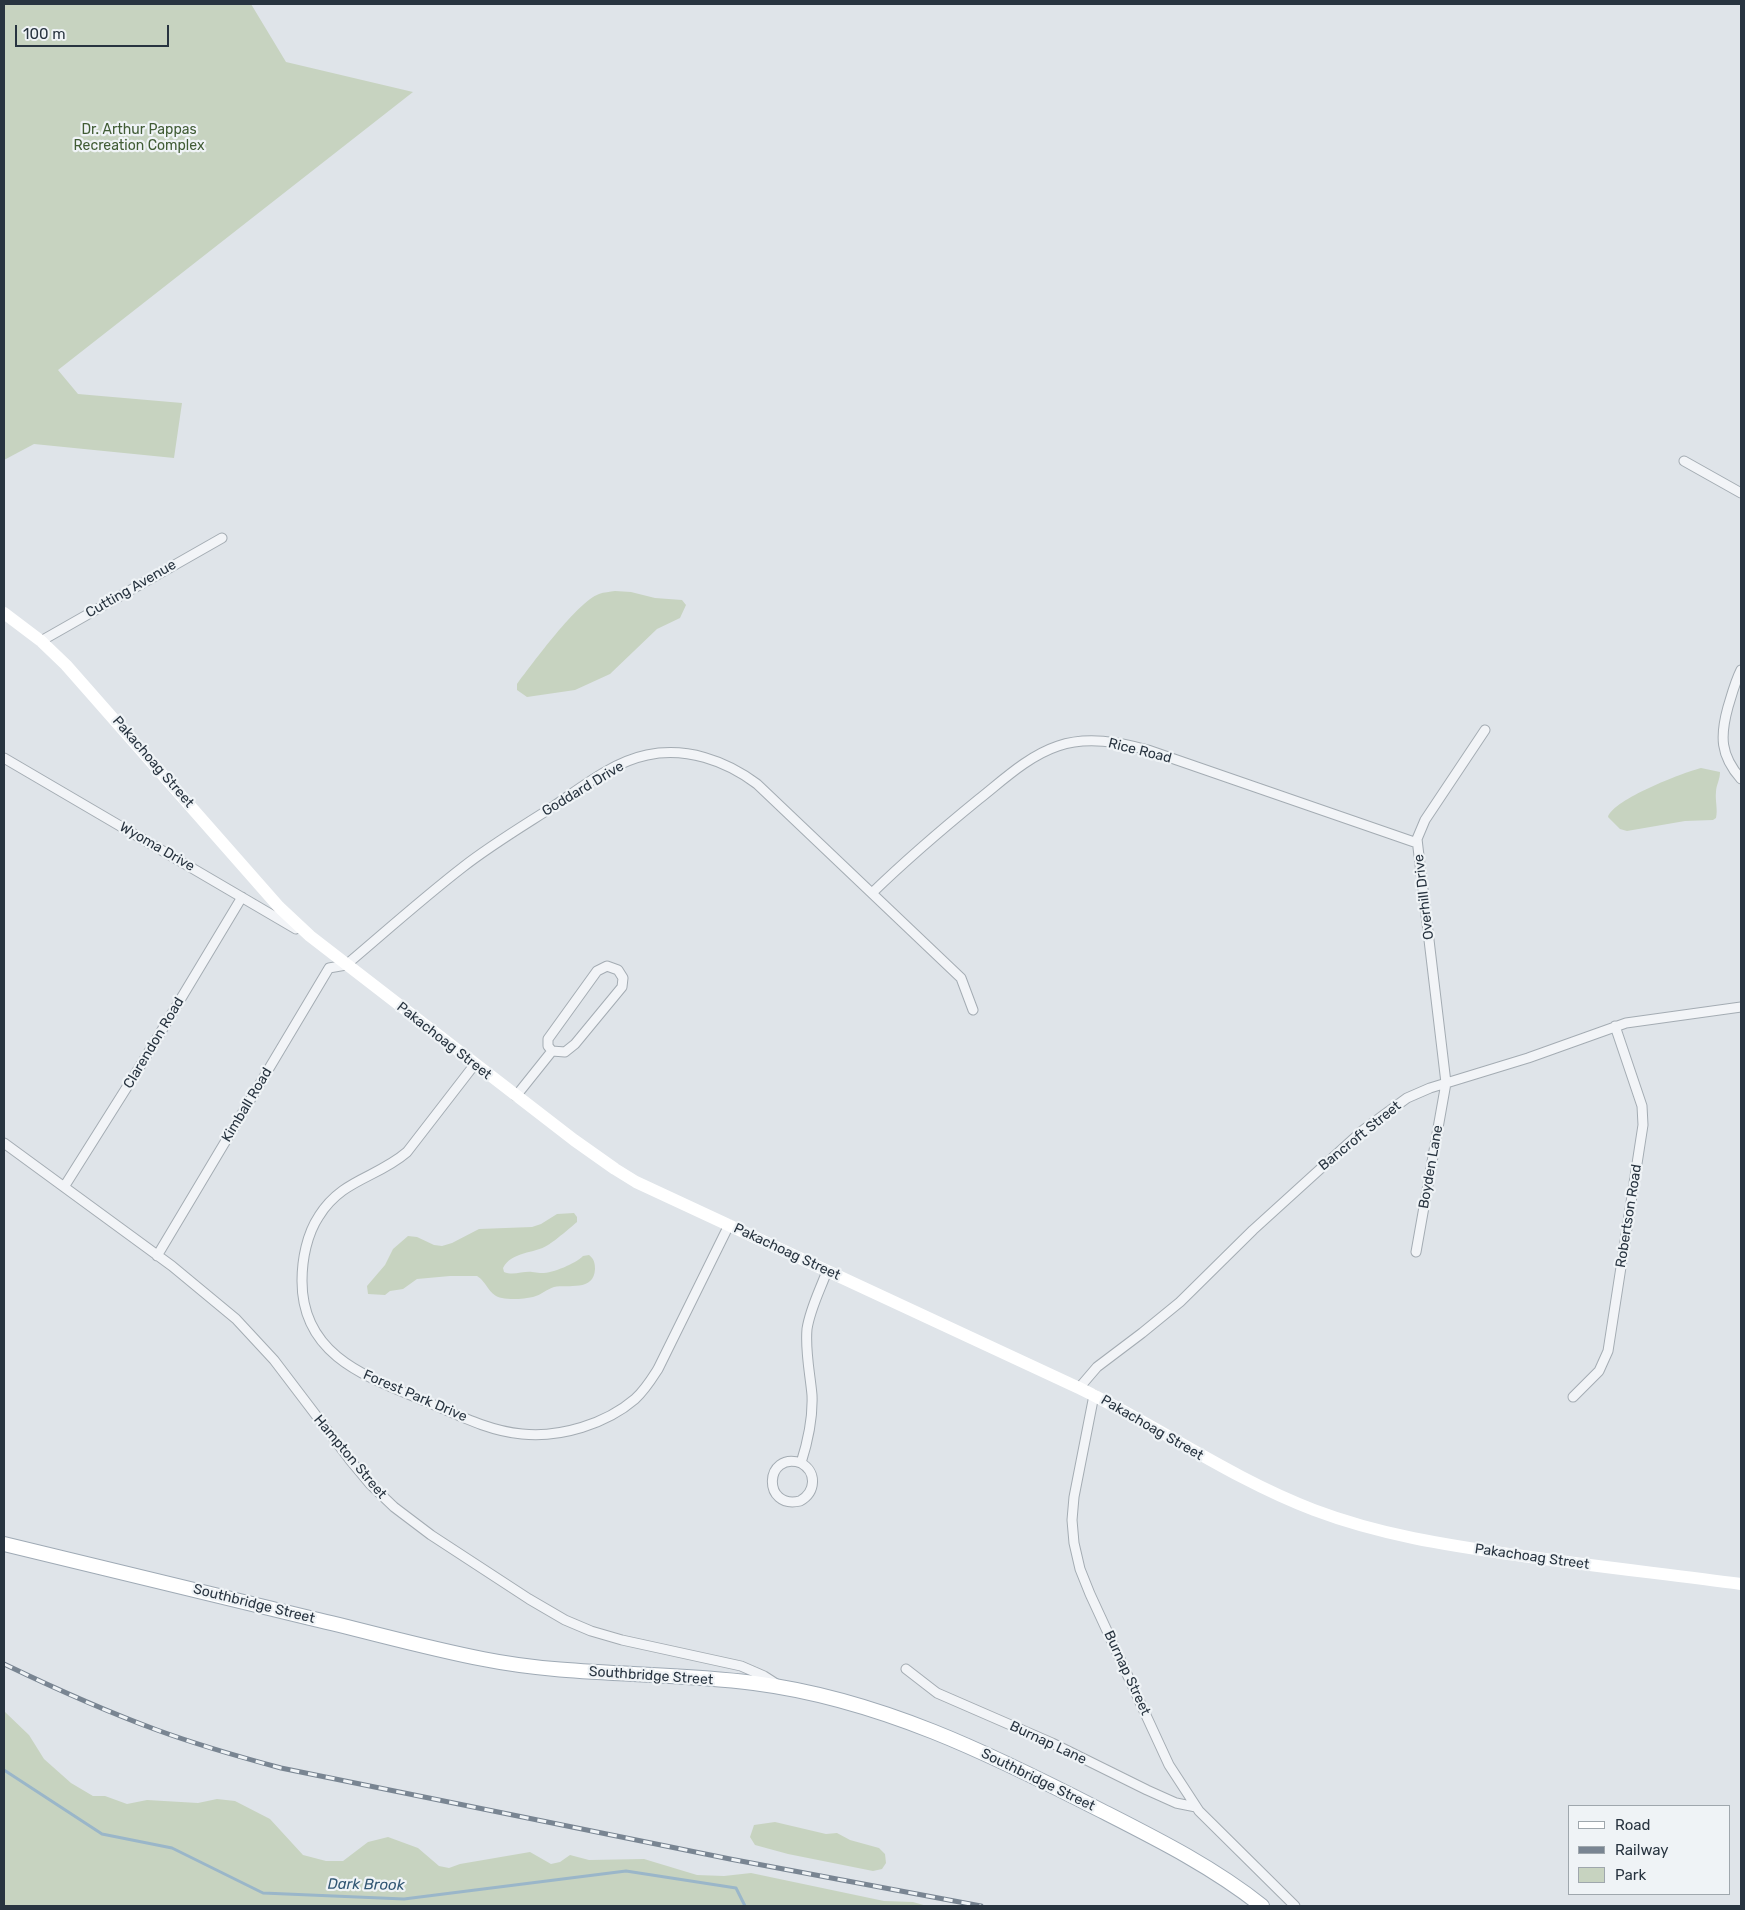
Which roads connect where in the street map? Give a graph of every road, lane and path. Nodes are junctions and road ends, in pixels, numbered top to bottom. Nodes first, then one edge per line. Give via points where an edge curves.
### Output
1 (1684, 461) dead end
2 (1741, 493) edge
3 (222, 538) dead end
4 (4, 613) edge
5 (41, 641) junction
6 (1741, 670) edge
7 (1485, 730) dead end
8 (4, 758) edge
9 (1741, 779) edge
10 (1417, 844) junction
11 (872, 893) junction
12 (242, 897) junction
13 (310, 936) junction
14 (346, 965) junction
15 (1741, 1007) edge
16 (973, 1010) dead end
17 (1615, 1026) junction
18 (552, 1051) junction
19 (475, 1064) junction
20 (1446, 1083) junction
21 (516, 1096) junction
22 (4, 1143) edge
23 (64, 1187) junction
24 (729, 1225) junction
25 (1416, 1252) dead end
26 (158, 1256) junction
27 (827, 1271) junction
28 (1079, 1388) junction
29 (1094, 1395) junction
30 (1573, 1397) dead end
31 (801, 1463) junction
32 (4, 1544) edge
33 (1741, 1584) edge
34 (906, 1669) dead end
35 (782, 1688) junction
36 (1196, 1807) junction
37 (1262, 1906) edge
38 (1296, 1906) edge

1 - 2 street
3 - 5 street, Cutting Avenue
4 - 5 street, Pakachoag Street
5 - 13 street, Pakachoag Street via 89,690 279,907
6 - 9 street via 1724,721 1722,739 1724,753
7 - 10 street, Overhill Drive via 1424,820
8 - 12 street, Wyoma Drive
10 - 11 street, Rice Road via 1148,750 1111,742 1080,742 1057,746 1016,769 911,854
10 - 20 street, Overhill Drive
11 - 14 street, Goddard Drive via 747,776 704,757 657,753 633,759 600,776 471,861
11 - 16 street, Goddard Drive via 961,978
12 - 13 street, Wyoma Drive
12 - 23 street, Clarendon Road
13 - 14 street, Pakachoag Street
14 - 19 street, Pakachoag Street
14 - 26 street, Kimball Road via 329,968
15 - 17 street, Bancroft Street
17 - 20 street, Bancroft Street via 1528,1058
17 - 30 street, Robertson Road via 1642,1106 1642,1125 1608,1351 1599,1371
18 - 18 street via 548,1039 597,971 607,966 618,970 623,978 622,988 575,1044 565,1052
18 - 21 street
19 - 21 street, Pakachoag Street
19 - 24 street, Forest Park Drive via 407,1152 395,1162 342,1190 328,1203 312,1228 302,1270 308,1317 324,1344 358,1372 481,1424 521,1434 561,1432 606,1418 636,1398 651,1380
20 - 25 street, Boyden Lane
20 - 28 street, Bancroft Street via 1408,1098 1362,1131 1252,1230 1180,1302 1098,1367
21 - 24 street, Pakachoag Street via 615,1169 647,1188
22 - 23 street, Hampton Street
23 - 26 street, Hampton Street
24 - 27 street, Pakachoag Street
26 - 35 street, Hampton Street via 249,1332 370,1484 431,1535 564,1620 622,1640 741,1666
27 - 28 street, Pakachoag Street
27 - 31 street via 808,1326 812,1407
28 - 29 street, Pakachoag Street
29 - 33 street, Pakachoag Street via 1260,1487 1376,1530 1450,1545
29 - 36 street, Burnap Street via 1073,1503 1075,1552 1090,1594 1169,1765
31 - 31 street via 811,1473 810,1491 800,1501 785,1501 773,1490 773,1474 784,1462
32 - 35 main road, Southbridge Street via 484,1659 583,1672 693,1678
34 - 36 street, Burnap Lane via 937,1694 1052,1743 1146,1790 1176,1803
35 - 37 main road, Southbridge Street via 860,1706 969,1745 1169,1846 1213,1871
36 - 38 street, Burnap Street

